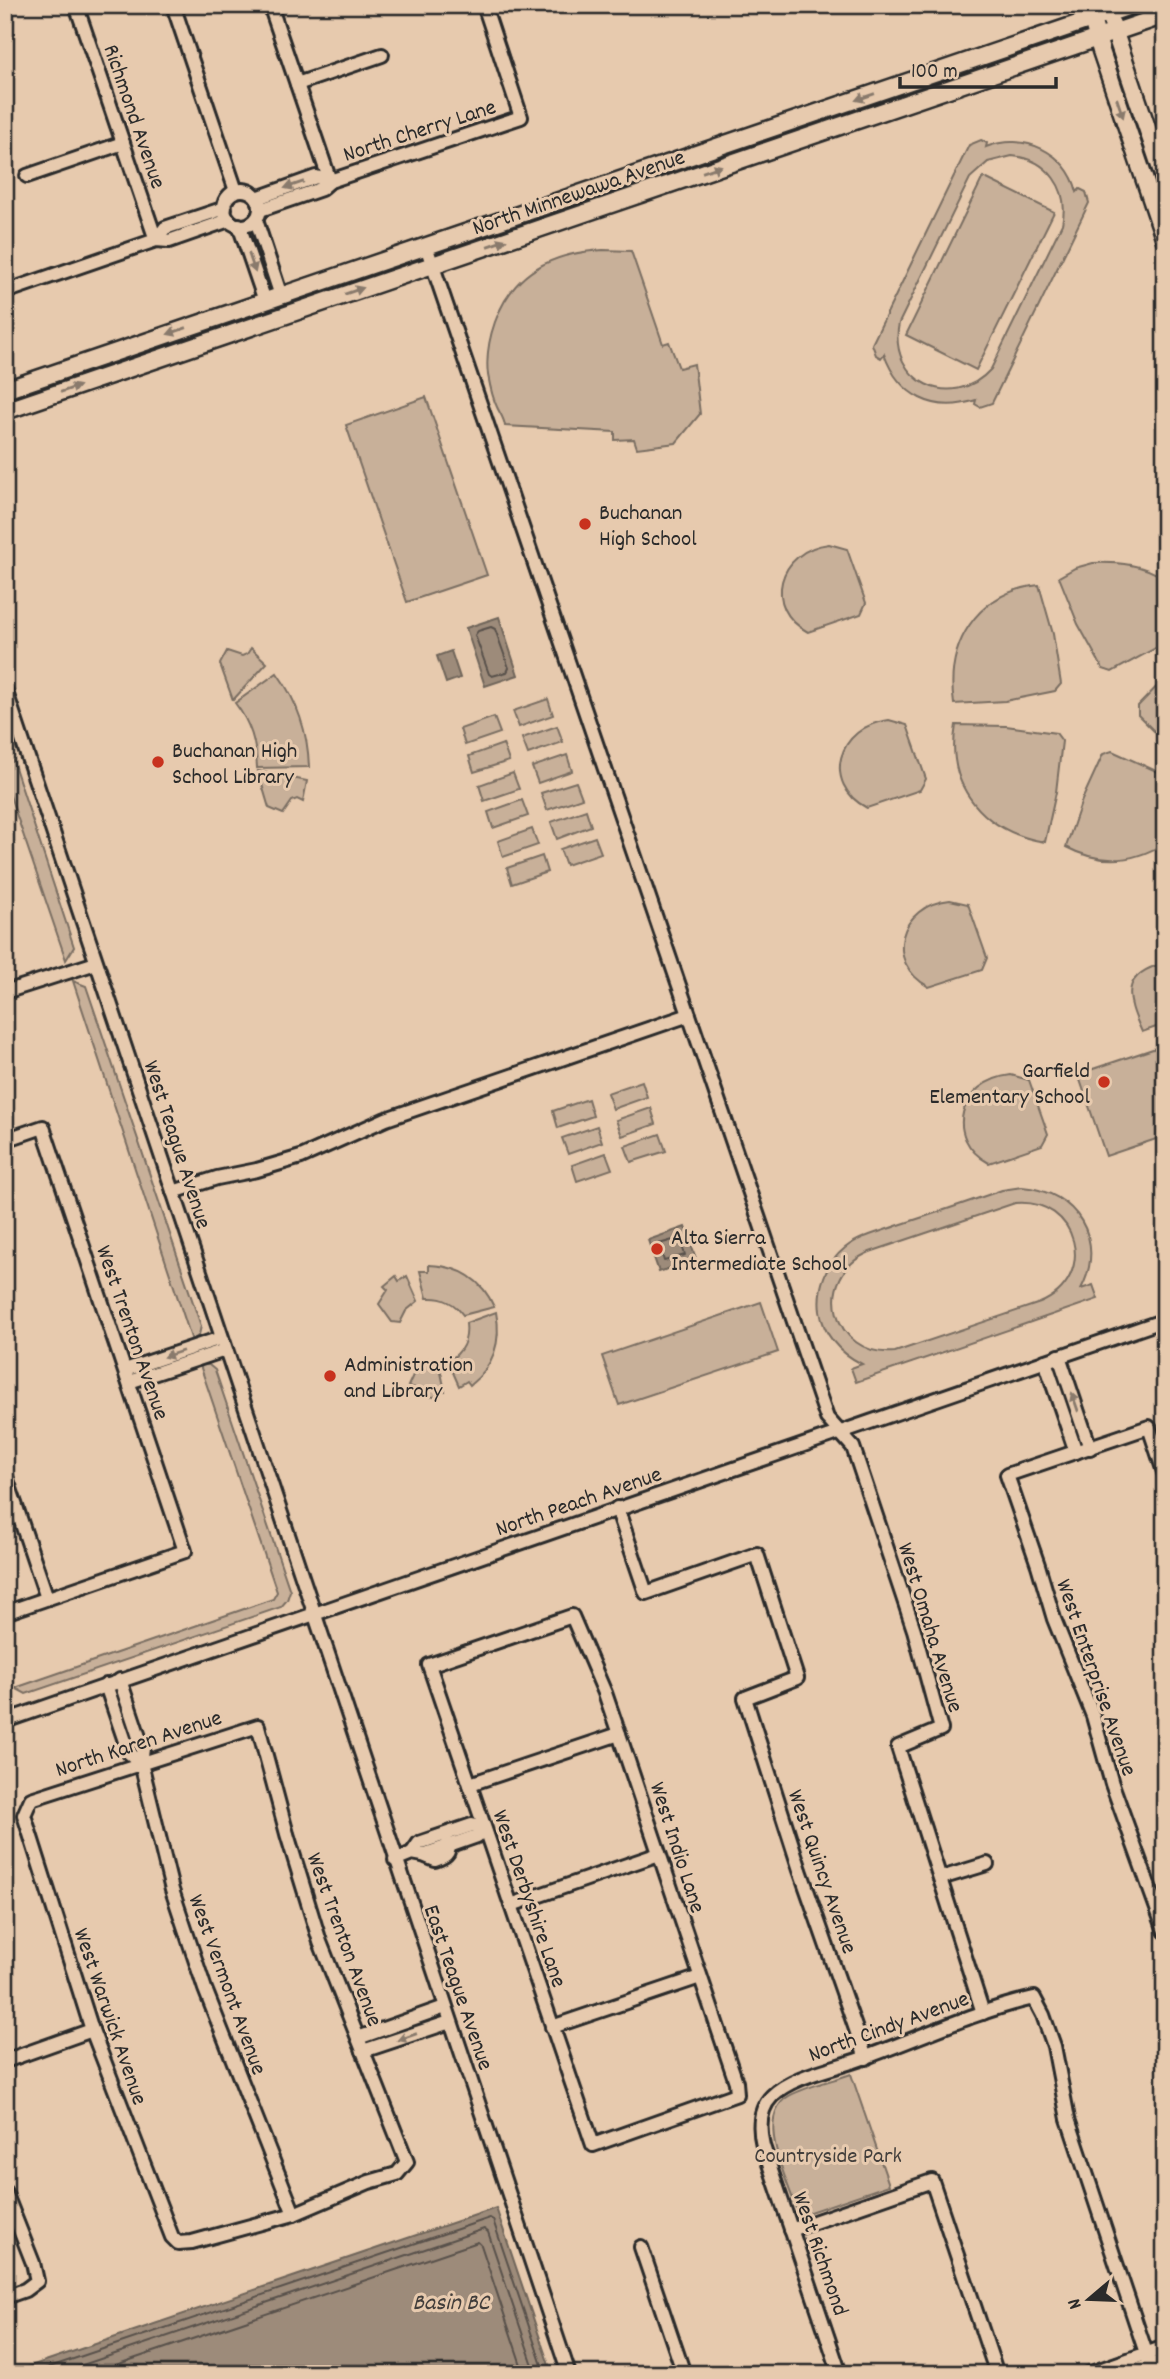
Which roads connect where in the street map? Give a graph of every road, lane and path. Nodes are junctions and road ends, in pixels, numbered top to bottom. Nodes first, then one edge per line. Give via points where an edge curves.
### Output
1 (76, 5) edge
2 (173, 5) edge
3 (270, 5) edge
4 (484, 5) edge
5 (1133, 5) edge
6 (1107, 9) edge
7 (1090, 12) edge
8 (1165, 15) edge
9 (1115, 32) junction
10 (1097, 38) junction
11 (382, 55) dead end
12 (297, 84) junction
13 (813, 114) junction
14 (819, 133) junction
15 (123, 143) junction
16 (27, 176) dead end
17 (330, 181) junction
18 (1165, 181) edge
19 (236, 191) junction
20 (258, 209) junction
21 (231, 218) junction
22 (156, 240) junction
23 (1165, 240) edge
24 (426, 246) junction
25 (432, 265) junction
26 (351, 272) junction
27 (5, 292) edge
28 (281, 296) junction
29 (265, 301) junction
30 (208, 341) junction
31 (5, 390) edge
32 (5, 411) edge
33 (5, 689) edge
34 (96, 963) junction
35 (5, 992) edge
36 (689, 1015) junction
37 (5, 1140) edge
38 (173, 1192) junction
39 (1165, 1320) edge
40 (223, 1344) junction
41 (1059, 1356) junction
42 (1045, 1361) junction
43 (127, 1376) junction
44 (840, 1432) junction
45 (1090, 1448) junction
46 (1076, 1452) junction
47 (5, 1474) edge
48 (1165, 1475) edge
49 (617, 1508) junction
50 (47, 1598) junction
51 (5, 1613) edge
52 (313, 1613) junction
53 (572, 1616) joint
54 (120, 1679) junction
55 (106, 1685) junction
56 (5, 1700) edge
57 (8, 1720) edge
58 (258, 1726) joint
59 (619, 1734) junction
60 (141, 1763) junction
61 (470, 1784) junction
62 (31, 1799) joint
63 (484, 1828) junction
64 (447, 1840) junction
65 (417, 1854) junction
66 (659, 1854) junction
67 (395, 1860) junction
68 (987, 1864) dead end
69 (941, 1878) junction
70 (511, 1905) junction
71 (1165, 1931) edge
72 (700, 1977) junction
73 (445, 2007) junction
74 (983, 2013) junction
75 (450, 2022) junction
76 (552, 2027) junction
77 (92, 2030) junction
78 (358, 2038) junction
79 (363, 2052) junction
80 (866, 2057) junction
81 (5, 2061) edge
82 (765, 2105) joint
83 (593, 2145) joint
84 (5, 2192) edge
85 (293, 2214) junction
86 (791, 2230) junction
87 (641, 2247) dead end
88 (5, 2297) edge
89 (1165, 2347) edge
90 (1165, 2360) edge
91 (1150, 2364) edge
92 (997, 2373) edge
93 (569, 2374) edge
94 (684, 2374) edge
95 (840, 2374) edge
96 (1088, 2374) edge
97 (1125, 2374) edge

1 - 15 street, Richmond Avenue
2 - 19 street
3 - 12 street
4 - 17 street, North Cherry Lane via 521,117
5 - 6 main road, North Minnewawa Avenue
6 - 7 main road, North Minnewawa Avenue
6 - 9 main road
7 - 10 main road
7 -> 13 main road, North Minnewawa Avenue
8 - 9 main road, North Minnewawa Avenue
9 - 10 main road, North Minnewawa Avenue
9 - 18 main road
10 - 14 main road, North Minnewawa Avenue
10 -> 23 main road
11 - 12 street
12 - 17 street
13 - 14 main road
13 - 24 main road, North Minnewawa Avenue
25 -> 14 main road, North Minnewawa Avenue
15 - 16 street
15 - 22 street, Richmond Avenue
17 - 20 street, North Cherry Lane via 316,177
19 - 20 street via 250,192
19 - 21 street via 228,198
20 - 21 street via 248,225
20 - 28 street
21 - 22 street via 165,228
21 -> 29 street
22 - 27 street
24 - 25 street
24 - 26 main road, North Minnewawa Avenue
30 -> 25 main road, North Minnewawa Avenue
25 - 36 street
26 - 28 main road, North Minnewawa Avenue
26 - 30 main road via 310,296 215,329
28 - 29 main road, North Minnewawa Avenue
29 -> 31 main road, North Minnewawa Avenue
32 -> 30 main road, North Minnewawa Avenue
33 - 34 street, West Teague Avenue
34 - 35 street
34 - 38 street, West Teague Avenue
36 - 38 street via 386,1119 302,1157
36 - 44 street via 827,1418
37 - 43 street, West Trenton Avenue via 43,1127
38 - 40 street, West Teague Avenue
39 - 41 street, North Peach Avenue
40 - 43 street
40 - 52 street, West Teague Avenue
41 - 42 street, North Peach Avenue
45 -> 41 street
42 - 44 street, North Peach Avenue
42 - 46 street
43 - 50 street, West Trenton Avenue via 185,1551
44 - 49 street, North Peach Avenue
44 - 69 street, West Omaha Avenue via 853,1447 914,1630 941,1729 898,1747
45 - 46 street
45 - 48 street via 1149,1427
46 - 71 street, West Enterprise Avenue via 1007,1475
47 - 50 street
49 - 52 street, North Peach Avenue
49 - 80 street, West Quincy Avenue via 646,1593 757,1554 797,1678 745,1698
50 - 51 street
52 - 54 street, North Peach Avenue
52 - 67 street, East Teague Avenue
53 - 59 street, West Indio Lane
53 - 61 street, West Derbyshire Lane via 429,1665
54 - 55 street, North Peach Avenue
54 - 60 street, West Vermont Avenue via 143,1749
55 - 57 street, North Peach Avenue
55 - 60 street, West Vermont Avenue via 129,1753
56 - 57 street
58 - 60 street, North Karen Avenue
58 - 78 street, West Trenton Avenue via 320,1942
59 - 61 street
59 - 66 street, West Indio Lane
60 - 62 street, North Karen Avenue
60 - 85 street, West Vermont Avenue via 172,1890 205,1989
61 - 63 street, West Derbyshire Lane
62 - 77 street, West Warwick Avenue via 24,1815
63 - 64 street via 477,1836
63 - 70 street, West Derbyshire Lane
64 - 65 street via 419,1843
64 - 65 street via 444,1857 435,1860
65 - 67 street
66 - 70 street
66 - 72 street, West Indio Lane
67 - 73 street, East Teague Avenue
68 - 69 street
69 - 74 street, West Omaha Avenue
70 - 76 street, West Derbyshire Lane
72 - 76 street
72 - 83 street, West Indio Lane via 737,2094
73 - 75 street, East Teague Avenue
73 - 78 street
74 - 80 street, North Cindy Avenue
74 - 91 street, North Cindy Avenue via 1034,1998 1043,2015 1059,2066 1068,2119
75 -> 79 street
75 - 93 street, East Teague Avenue
76 - 83 street, West Derbyshire Lane
77 - 81 street
77 - 85 street, West Warwick Avenue via 172,2238 178,2243 192,2242
78 - 79 street, West Trenton Avenue
79 - 85 street, West Trenton Avenue via 407,2162 397,2174
80 - 82 street, North Cindy Avenue via 792,2083
82 - 86 street, West Richmond via 760,2132
84 - 88 street via 37,2281
86 - 92 street via 932,2181
86 - 95 street, West Richmond
87 - 94 street
89 - 91 street
90 - 91 street
91 - 96 street
91 - 97 street

